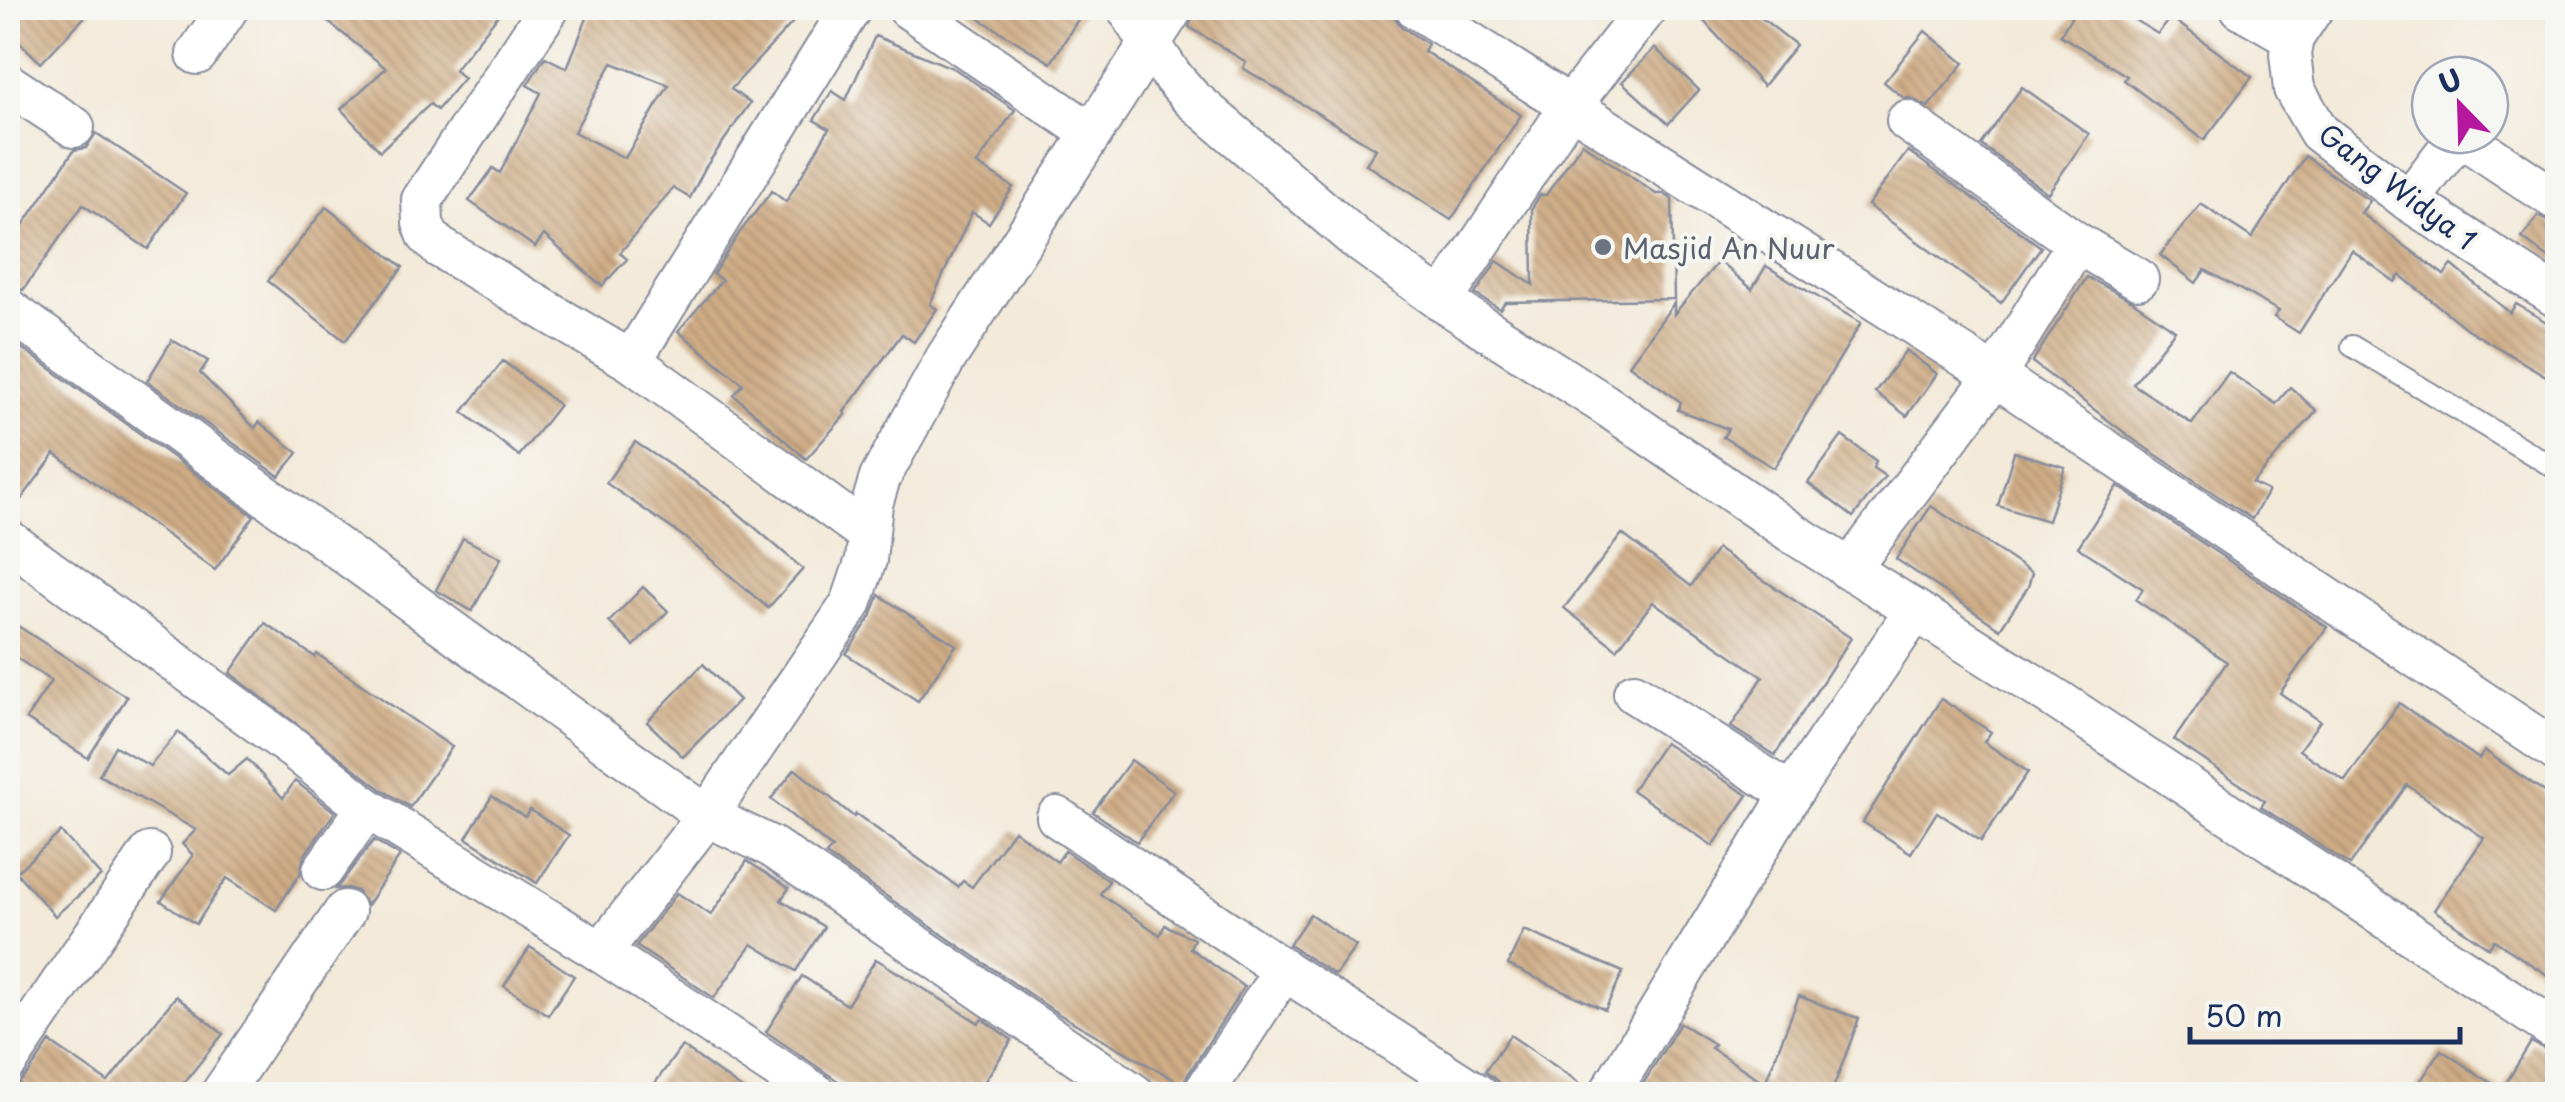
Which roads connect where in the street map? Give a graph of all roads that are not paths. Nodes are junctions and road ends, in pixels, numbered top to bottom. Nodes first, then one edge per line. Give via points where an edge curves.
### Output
1 (228, 8) edge
2 (549, 8) edge
3 (851, 8) edge
4 (908, 8) edge
5 (1126, 8) edge
6 (1173, 8) edge
7 (1647, 8) edge
8 (2241, 8) edge
9 (1421, 9) edge
10 (2303, 23) edge
11 (1151, 46) junction
12 (197, 54) dead end
13 (8, 84) edge
14 (1571, 105) junction
15 (1906, 121) dead end
16 (74, 127) dead end
17 (1092, 133) junction
18 (2409, 201) junction
19 (2558, 201) edge
20 (2077, 243) junction
21 (2138, 279) dead end
22 (2558, 298) edge
23 (1442, 301) junction
24 (8, 310) edge
25 (2352, 346) dead end
26 (631, 361) junction
27 (1995, 376) junction
28 (2558, 470) edge
29 (868, 534) junction
30 (8, 540) edge
31 (1850, 570) junction
32 (1915, 612) junction
33 (1634, 693) dead end
34 (2558, 752) edge
35 (1791, 794) junction
36 (367, 808) junction
37 (707, 816) junction
38 (1057, 817) dead end
39 (150, 852) dead end
40 (323, 870) dead end
41 (346, 911) dead end
42 (601, 952) junction
43 (1284, 970) junction
44 (2558, 1032) edge
45 (8, 1061) edge
46 (221, 1094) edge
47 (816, 1094) edge
48 (1134, 1094) edge
49 (1203, 1094) edge
50 (1477, 1094) edge
51 (1609, 1094) edge

1 - 12 street
2 - 26 street via 422,200 423,223 456,260
3 - 26 street
4 - 17 street
5 - 11 street
6 - 11 street
7 - 14 street
8 - 10 street
9 - 14 street
10 - 18 street, Gang Widya 1 via 2292,76 2309,119
11 - 17 street
11 - 23 street via 1191,98 1355,238
13 - 16 street
14 - 23 street
14 - 27 street
15 - 20 street
17 - 29 street via 946,358 880,478
18 - 19 street via 2459,141
18 - 22 street, Gang Widya 1
20 - 21 street
20 - 27 street
23 - 31 street
24 - 37 street
25 - 28 lane
26 - 29 street
27 - 31 street
27 - 34 street
29 - 37 street via 851,604
30 - 36 street
31 - 32 street
32 - 35 street
32 - 44 street
33 - 35 street
35 - 51 street
36 - 40 street
36 - 42 street
37 - 42 street
37 - 48 street via 772,847
38 - 43 street
39 - 45 street
41 - 46 street
42 - 47 street
43 - 49 street
43 - 50 street

